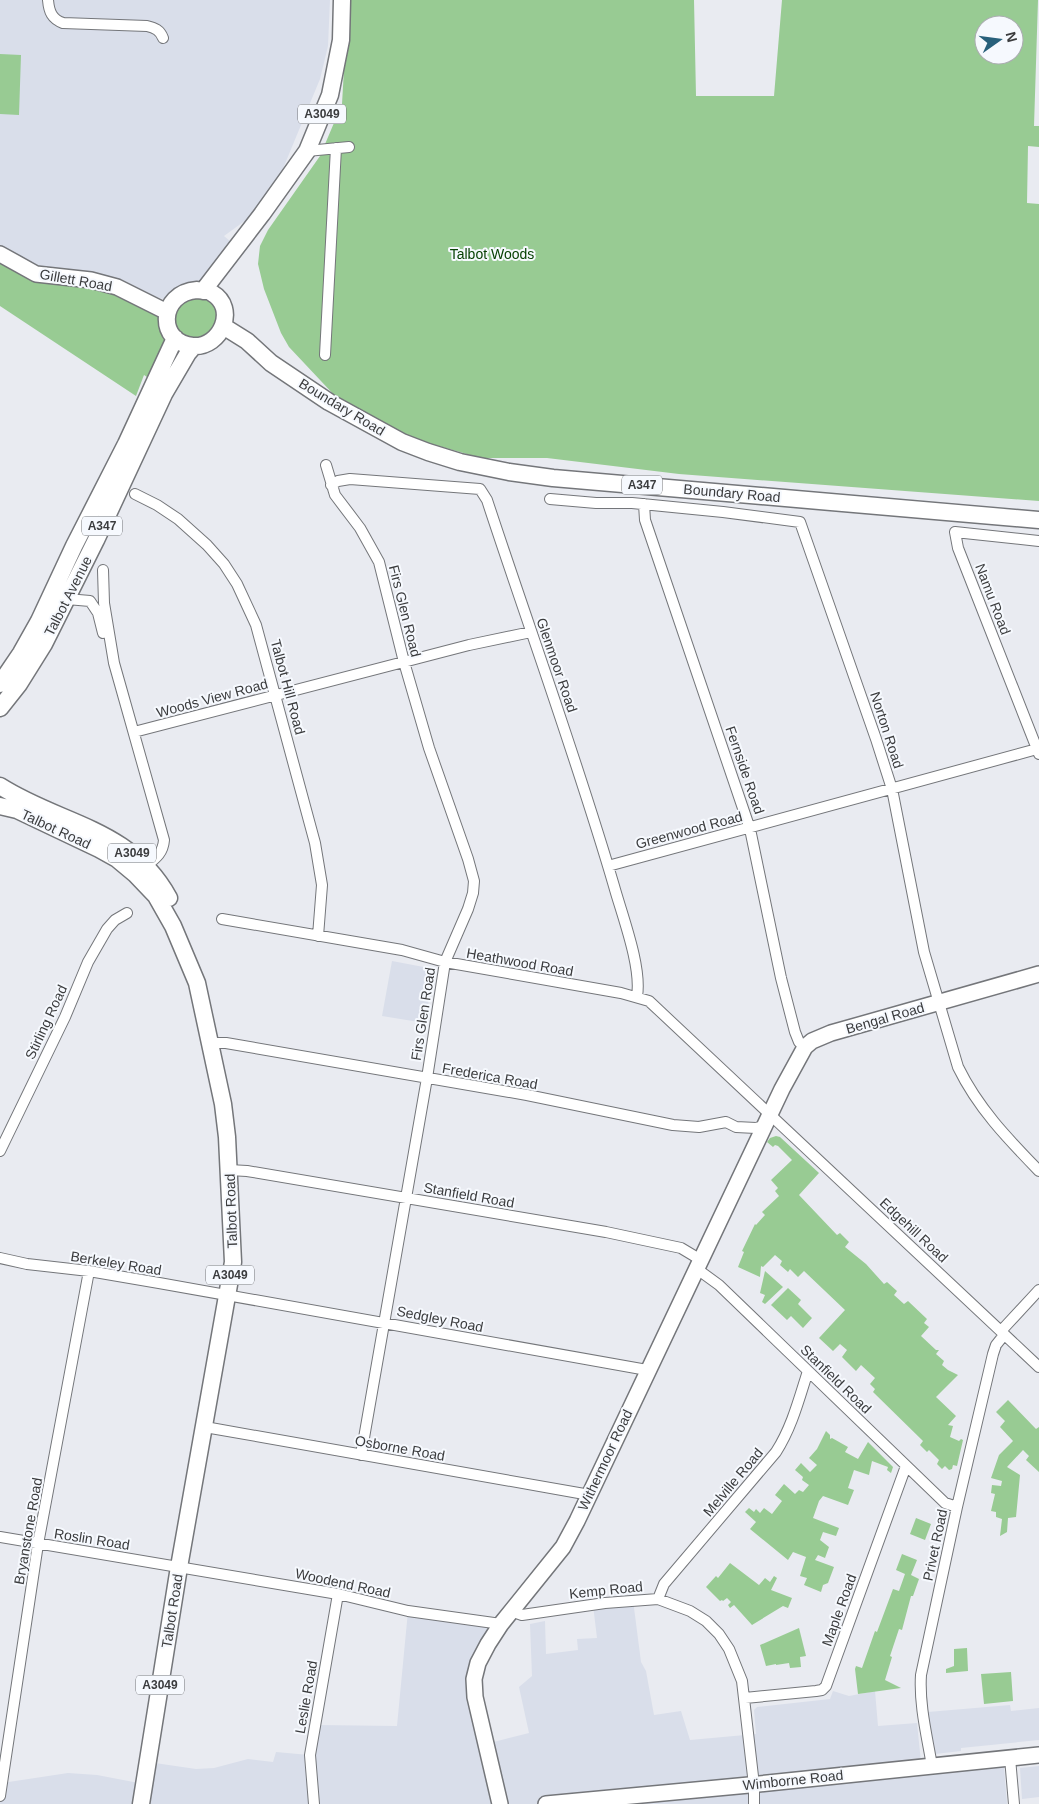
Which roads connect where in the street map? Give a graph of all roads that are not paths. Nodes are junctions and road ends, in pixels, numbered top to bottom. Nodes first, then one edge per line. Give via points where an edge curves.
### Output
1 (48, 0) edge
2 (342, 0) edge
3 (162, 38) dead end
4 (349, 147) dead end
5 (336, 148) junction
6 (307, 150) junction
7 (0, 254) edge
8 (210, 294) junction
9 (169, 307) junction
10 (220, 331) junction
11 (175, 338) junction
12 (194, 346) junction
13 (325, 355) dead end
14 (326, 465) dead end
15 (331, 485) junction
16 (135, 494) dead end
17 (550, 499) dead end
18 (644, 504) junction
19 (1039, 520) edge
20 (1039, 541) edge
21 (103, 570) dead end
22 (67, 599) junction
23 (531, 632) junction
24 (114, 662) junction
25 (404, 662) junction
26 (0, 684) edge
27 (275, 695) junction
28 (2, 705) edge
29 (134, 732) junction
30 (1038, 752) edge
31 (0, 786) edge
32 (892, 789) junction
33 (0, 806) edge
34 (750, 829) junction
35 (146, 866) junction
36 (608, 866) junction
37 (128, 913) dead end
38 (222, 919) dead end
39 (318, 936) junction
40 (445, 962) junction
41 (1039, 974) edge
42 (197, 983) junction
43 (637, 996) junction
44 (938, 1003) junction
45 (210, 1043) junction
46 (805, 1047) junction
47 (427, 1078) junction
48 (768, 1120) junction
49 (0, 1150) edge
50 (229, 1170) junction
51 (1039, 1171) edge
52 (404, 1198) junction
53 (0, 1258) edge
54 (699, 1264) junction
55 (89, 1271) junction
56 (1039, 1290) edge
57 (227, 1296) junction
58 (384, 1323) junction
59 (1003, 1333) junction
60 (1039, 1367) edge
61 (647, 1370) junction
62 (808, 1371) junction
63 (205, 1428) junction
64 (361, 1455) junction
65 (906, 1466) junction
66 (590, 1495) junction
67 (957, 1507) junction
68 (0, 1537) edge
69 (38, 1544) junction
70 (180, 1567) junction
71 (338, 1594) junction
72 (658, 1599) junction
73 (511, 1611) junction
74 (501, 1624) junction
75 (745, 1698) junction
76 (1039, 1755) edge
77 (1010, 1758) junction
78 (932, 1766) junction
79 (754, 1784) junction
80 (0, 1796) edge
81 (584, 1802) edge
82 (141, 1804) edge
83 (314, 1804) edge
84 (500, 1804) edge
85 (546, 1804) edge
86 (754, 1804) edge
87 (1014, 1804) edge

1 - 3 street via 53,17 63,23 147,26 161,32
2 - 6 main road, A3049 via 341,40 330,96
4 - 5 street
5 - 6 street
5 - 13 street
6 - 8 main road, A3049
7 - 9 street, Gillett Road via 36,274 91,280
8 - 9 main road via 183,293
8 - 10 main road via 221,303 224,311
9 - 11 main road via 167,323
10 - 12 main road via 208,343
10 - 19 main road, Boundary Road / A347 via 328,402 384,432 460,462 553,478
11 - 12 main road
11 - 26 main road, Talbot Avenue / A347 via 35,629
12 - 22 main road, Talbot Avenue / A347 via 167,388
14 - 15 street, Firs Glen Road
15 - 23 street, Glenmoor Road via 350,479 480,490 487,500
15 - 25 street, Firs Glen Road via 379,562
16 - 27 street, Talbot Hill Road via 178,519 207,545 238,584 256,625
17 - 18 street, Norton Road
18 - 32 street, Norton Road via 800,522
18 - 34 street, Fernside Road via 645,520
20 - 30 street, Namu Road via 955,532 958,548
21 - 24 street via 104,603
22 - 24 street via 84,599 95,606
22 - 28 main road, Talbot Avenue / A347 via 32,664
23 - 25 street, Woods View Road
23 - 36 street, Glenmoor Road
24 - 29 street
25 - 27 street, Woods View Road
25 - 40 street, Firs Glen Road via 474,881 468,909
27 - 29 street, Woods View Road
27 - 39 street, Talbot Hill Road via 316,844 322,900
29 - 35 street via 164,840 159,856
30 - 32 street, Greenwood Road
31 - 35 main road, A3049 via 96,831 123,846
32 - 34 street, Greenwood Road
32 - 44 street, Norton Road via 924,952
33 - 42 main road, Talbot Road / A3049 via 17,810 99,848 135,874 165,909
34 - 36 street, Greenwood Road
34 - 46 street, Fernside Road via 781,978 795,1032
35 - 42 main road, A3049 via 180,918 189,942
36 - 43 street, Glenmoor Road via 638,975
37 - 49 street, Stirling Road via 107,929 88,962 65,1018
38 - 39 street, Heathwood Road
39 - 40 street, Heathwood Road via 402,950
40 - 43 street, Heathwood Road
40 - 47 street, Firs Glen Road
41 - 44 street, Bengal Road
42 - 45 main road, Talbot Road / A3049
43 - 48 street, Heathwood Road via 659,1008
44 - 46 street, Bengal Road via 831,1033
44 - 51 street, Norton Road via 966,1084 997,1128
45 - 47 street, Frederica Road via 226,1043
45 - 50 main road, Talbot Road / A3049 via 223,1104
46 - 48 street, Bengal Road
47 - 48 street, Frederica Road via 672,1125 699,1127 726,1122 736,1127 756,1128
47 - 52 street, Firs Glen Road
48 - 54 street, Withermoor Road
48 - 59 street, Edgehill Road
50 - 52 street, Stanfield Road
50 - 57 main road, Talbot Road / A3049 via 233,1262
52 - 54 street, Stanfield Road via 681,1248
52 - 58 street, Firs Glen Road
53 - 55 street, Berkeley Road
54 - 61 street, Withermoor Road
54 - 62 street, Stanfield Road
55 - 57 street, Berkeley Road
55 - 69 street, Bryanstone Road
56 - 59 street, Privet Road
57 - 58 street, Sedgley Road
57 - 63 main road, Talbot Road / A3049
58 - 61 street, Sedgley Road
58 - 64 street, Firs Glen Road
59 - 60 street, Edgehill Road
59 - 67 street, Privet Road via 996,1345
61 - 66 street, Withermoor Road
62 - 65 street, Stanfield Road
62 - 72 street, Melville Road via 793,1420 776,1452 664,1584
63 - 64 street, Osborne Road
63 - 70 main road, Talbot Road / A3049
64 - 66 street, Osborne Road
65 - 67 street, Stanfield Road via 944,1503
65 - 75 street, Maple Road via 826,1686 816,1691
66 - 73 street, Withermoor Road via 563,1547
67 - 78 street, Privet Road via 921,1675
68 - 69 street, Roslin Road
69 - 70 street, Roslin Road
69 - 80 street, Bryanstone Road
70 - 71 street, Woodend Road
70 - 82 main road, Talbot Road / A3049
71 - 74 street, Woodend Road via 408,1611
71 - 83 street, Leslie Road via 310,1756
72 - 73 street, Kemp Road via 522,1615
72 - 75 street, Kemp Road via 690,1611 719,1634 737,1666
73 - 74 street, Withermoor Road
74 - 84 street, Withermoor Road via 478,1664 474,1679 480,1722
75 - 79 street, Kemp Road
76 - 77 street, Wimborne Road
77 - 78 street, Wimborne Road
77 - 87 street
78 - 79 street, Wimborne Road
79 - 81 street, Wimborne Road
79 - 86 street, Kemp Road
81 - 85 street, Wimborne Road

